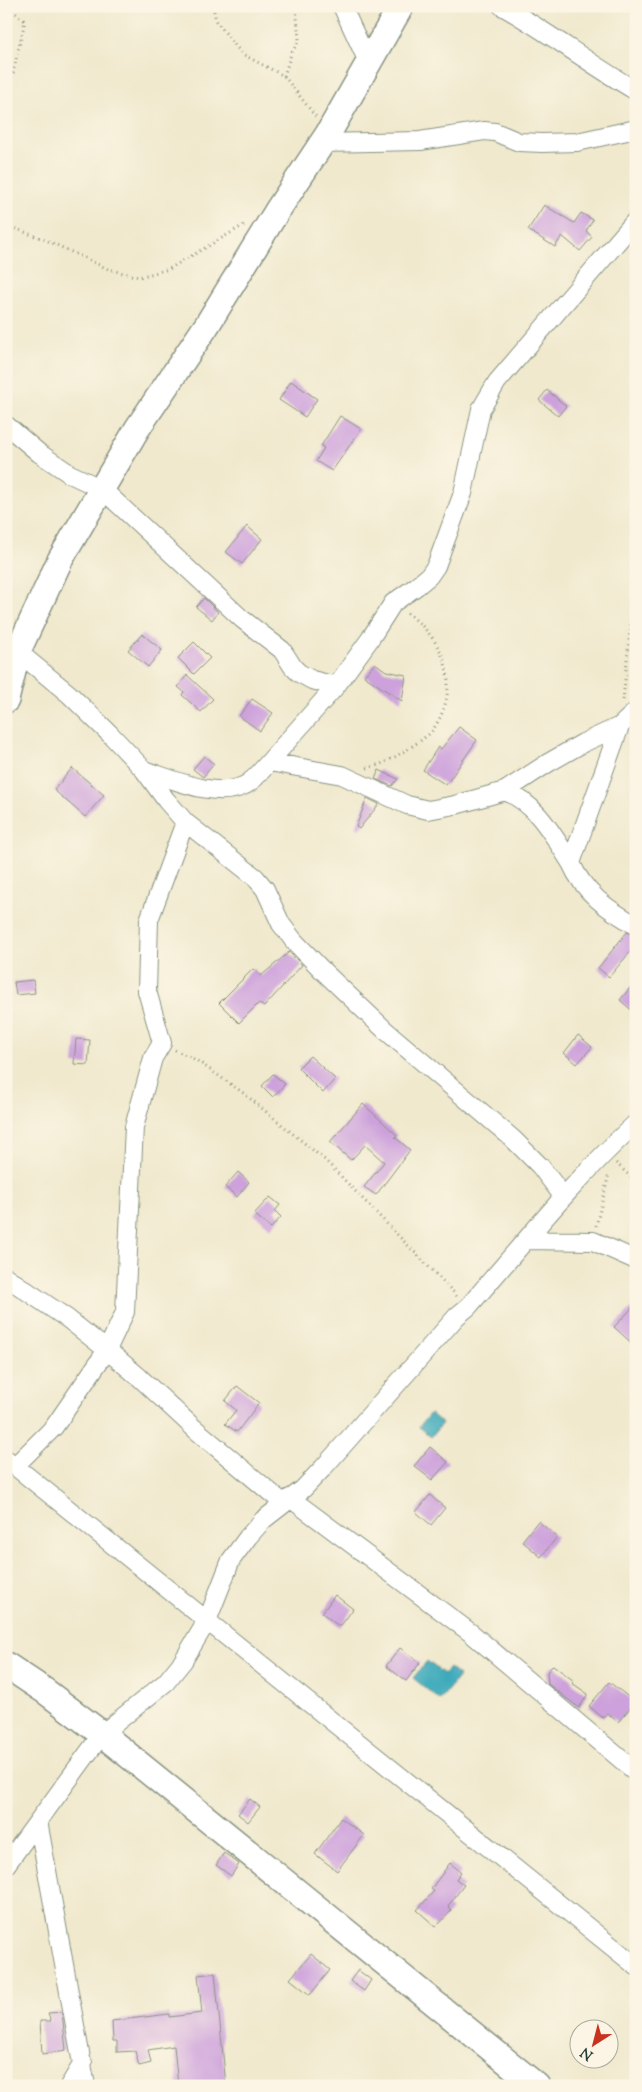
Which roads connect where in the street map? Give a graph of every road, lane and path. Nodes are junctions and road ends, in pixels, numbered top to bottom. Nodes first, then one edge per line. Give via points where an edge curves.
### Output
1 (7, 6) edge
2 (213, 6) edge
3 (296, 6) edge
4 (342, 6) edge
5 (401, 6) edge
6 (502, 6) edge
7 (368, 62) junction
8 (284, 76) junction
9 (6, 87) edge
10 (636, 91) edge
11 (636, 130) edge
12 (325, 138) junction
13 (277, 211) junction
14 (636, 220) edge
15 (6, 225) edge
16 (6, 425) edge
17 (102, 489) junction
18 (393, 603) junction
19 (636, 604) edge
20 (12, 647) edge
21 (336, 686) junction
22 (6, 700) edge
23 (636, 711) edge
24 (620, 726) junction
25 (269, 762) junction
26 (144, 770) junction
27 (342, 775) junction
28 (505, 791) junction
29 (186, 822) junction
30 (571, 863) junction
31 (636, 924) edge
32 (162, 1043) junction
33 (636, 1122) edge
34 (607, 1159) junction
35 (636, 1182) edge
36 (563, 1196) junction
37 (527, 1240) junction
38 (593, 1241) junction
39 (636, 1260) edge
40 (6, 1277) edge
41 (468, 1307) junction
42 (107, 1350) junction
43 (11, 1462) edge
44 (287, 1500) junction
45 (207, 1620) junction
46 (6, 1664) edge
47 (102, 1734) junction
48 (636, 1772) edge
49 (38, 1821) junction
50 (6, 1866) edge
51 (636, 1966) edge
52 (82, 2085) edge
53 (537, 2086) edge

1 - 9 path via 25,21 13,73
2 - 8 path via 216,21 242,54
3 - 8 path via 299,40
4 - 7 street
5 - 7 street
6 - 10 street via 540,27
7 - 12 street
8 - 12 path
11 - 12 street via 577,142 542,144 519,142 484,131 420,141
12 - 13 street
13 - 15 path via 234,230 169,269 139,277 108,269
13 - 17 street
14 - 18 street via 485,399 463,493 436,566 423,581
16 - 17 street via 70,474
17 - 20 street
17 - 21 street via 242,619 282,650 299,673
18 - 21 street
18 - 27 path via 435,639 448,670 446,704 432,732 385,762
19 - 24 path via 631,620
20 - 22 street
20 - 26 street via 69,694
21 - 25 street
23 - 24 street
24 - 28 street via 565,753
24 - 30 street
25 - 26 street via 245,786 232,790 198,787
25 - 27 street
26 - 29 street
27 - 28 street via 407,805 428,810 455,806
28 - 30 street via 528,803
29 - 32 street via 150,920 147,991
29 - 36 street via 246,868 266,889 281,924 294,941 385,1030 512,1139 540,1166
30 - 31 street via 586,889 609,910
32 - 41 path via 196,1060 234,1087 325,1160
32 - 42 street via 153,1058 134,1127 126,1312
33 - 34 street
34 - 35 path
34 - 36 street
34 - 38 path
36 - 37 street
37 - 38 street
37 - 41 street
38 - 39 street
40 - 42 street
41 - 44 street via 324,1468
42 - 43 street via 54,1427
42 - 44 street via 195,1429
43 - 45 street
44 - 45 street via 263,1520 231,1560
44 - 48 street via 471,1633
45 - 47 street via 183,1661 166,1682
45 - 51 street
46 - 47 street
47 - 49 street
47 - 53 street
49 - 50 street
49 - 52 street via 83,2063

